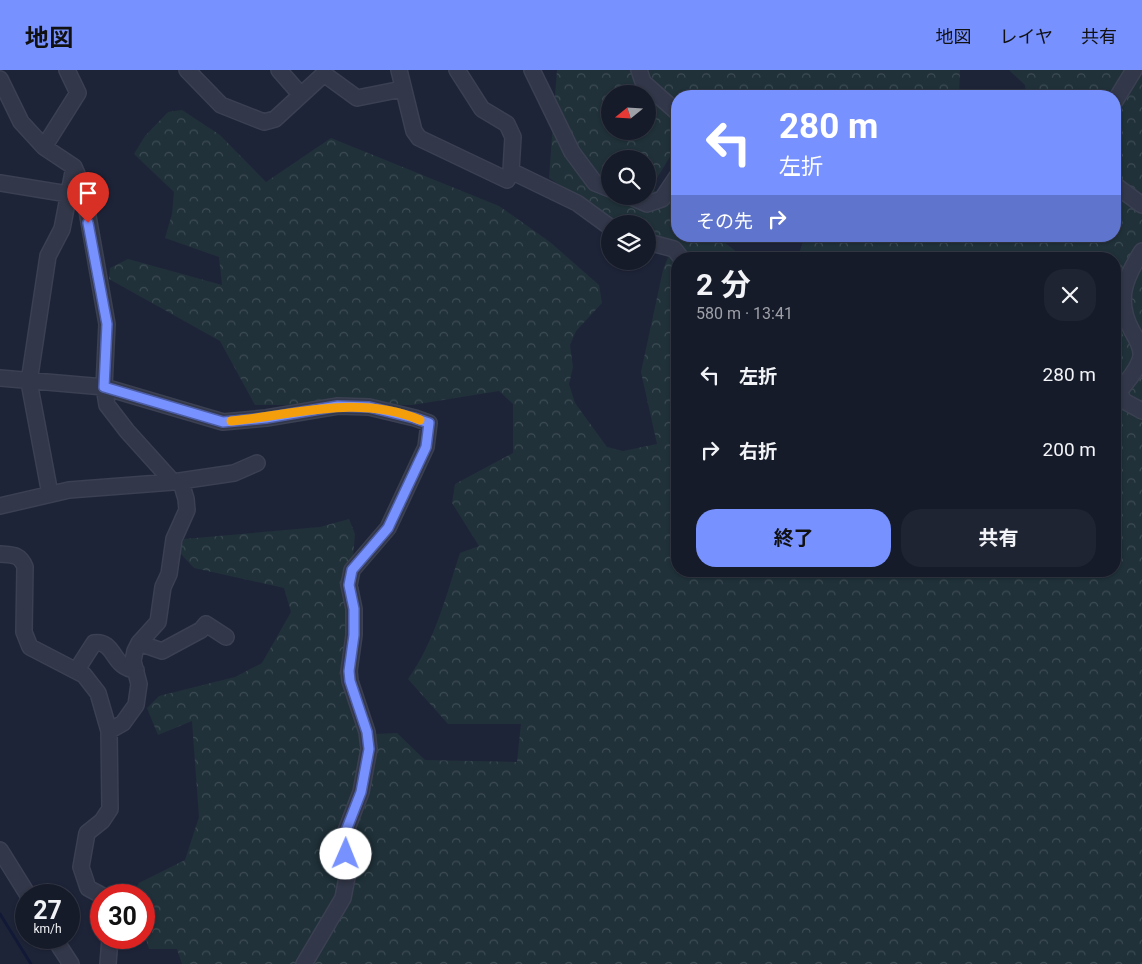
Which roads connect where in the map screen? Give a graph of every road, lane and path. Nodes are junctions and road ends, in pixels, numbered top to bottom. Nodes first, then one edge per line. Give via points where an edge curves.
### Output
1 (66, 70) edge
2 (187, 70) edge
3 (280, 70) edge
4 (399, 70) edge
5 (457, 70) edge
6 (532, 70) edge
7 (639, 70) edge
8 (1134, 70) edge
9 (0, 79) edge
10 (402, 89) junction
11 (1121, 91) edge
12 (300, 94) junction
13 (671, 107) edge
14 (44, 147) junction
15 (74, 167) junction
16 (511, 171) junction
17 (0, 183) edge
18 (601, 185) edge
19 (671, 186) edge
20 (1121, 189) edge
21 (68, 194) junction
22 (656, 201) edge
23 (1142, 205) edge
24 (601, 220) edge
25 (656, 244) edge
26 (1142, 251) edge
27 (676, 252) edge
28 (0, 378) edge
29 (28, 382) junction
30 (104, 387) junction
31 (1121, 389) edge
32 (1121, 396) edge
33 (1142, 412) edge
34 (257, 463) dead end
35 (177, 482) junction
36 (50, 494) junction
37 (0, 506) edge
38 (0, 554) edge
39 (226, 637) dead end
40 (139, 642) junction
41 (136, 670) junction
42 (76, 671) junction
43 (109, 730) junction
44 (0, 850) edge
45 (21, 884) edge
46 (90, 889) edge
47 (61, 949) edge
48 (109, 949) edge
49 (71, 964) edge
50 (108, 964) edge
51 (304, 964) edge

1 - 14 street via 78,94
2 - 12 street via 221,105 264,122 275,119
3 - 12 street
4 - 10 street
5 - 16 street via 482,109 507,124 513,137
6 - 18 street via 572,152 595,183
7 - 13 street via 643,82
8 - 11 street
9 - 14 street via 21,122
10 - 12 street via 357,98 324,74
10 - 16 street via 419,138 507,180
14 - 15 street
15 - 21 street
15 - 30 street via 83,188 107,324
16 - 24 street via 577,203
17 - 21 street
19 - 22 street via 662,199
20 - 23 street
21 - 29 street via 62,229 48,256
25 - 27 street
26 - 31 street via 1128,275 1122,302 1142,356
28 - 29 street
29 - 30 street
29 - 36 street
30 - 35 street via 107,405
30 - 51 street via 223,422 338,406 369,407 429,423 426,447 388,528 352,570 349,585 354,609 354,635 349,671 369,749 361,792 344,836 348,872 343,898
32 - 33 street
34 - 35 street via 234,473
35 - 36 street
35 - 40 street via 186,499 187,510 174,539 158,622
36 - 37 street
38 - 42 street via 15,555 22,559 25,567 24,632 30,647
39 - 40 street via 206,624 162,651
40 - 41 street via 134,661
41 - 42 street via 125,669 110,648 97,642
41 - 43 street via 139,684 136,705 123,723
42 - 43 street via 84,675 98,692
43 - 46 street via 110,809 102,821 87,832 81,867
44 - 45 street
47 - 49 street
48 - 50 street

